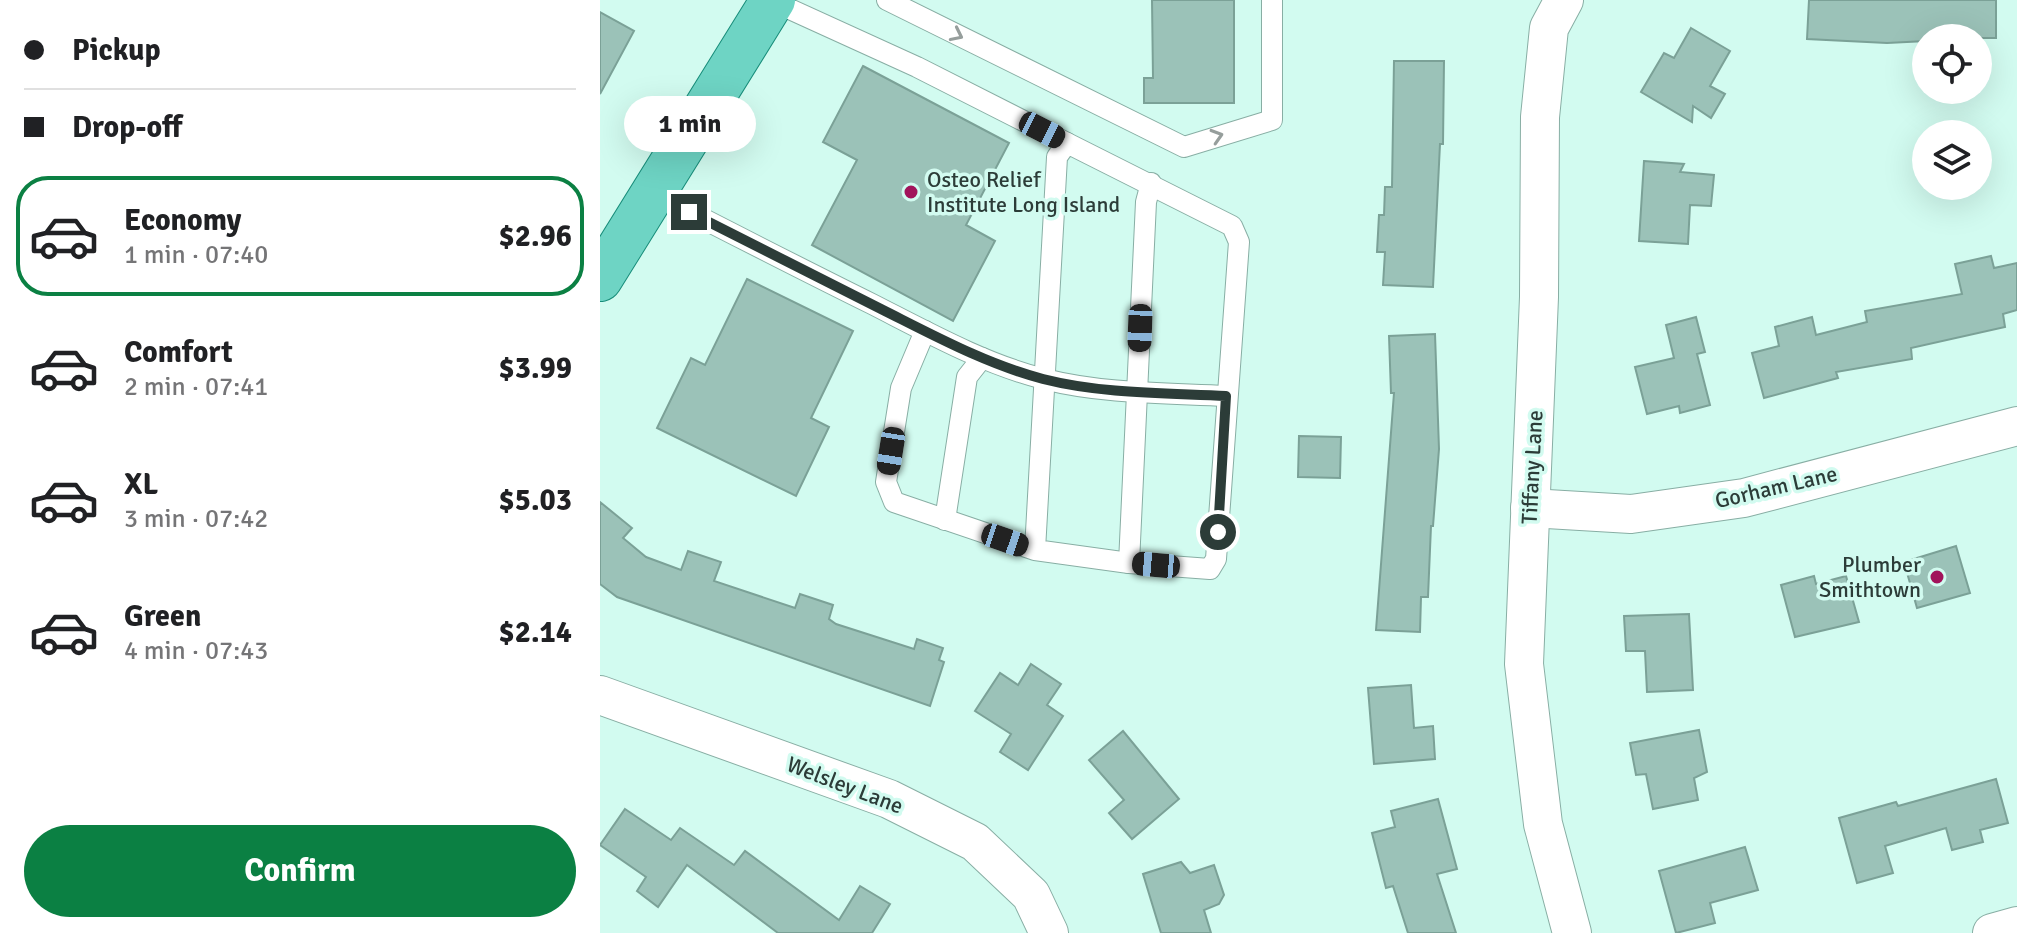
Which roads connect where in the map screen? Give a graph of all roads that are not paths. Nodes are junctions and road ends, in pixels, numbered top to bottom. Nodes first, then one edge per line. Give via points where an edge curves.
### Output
1 (773, 0) edge
2 (887, 0) edge
3 (1272, 0) edge
4 (1564, 0) edge
5 (1067, 143) junction
6 (1151, 183) junction
7 (655, 194) junction
8 (600, 279) edge
9 (925, 331) junction
10 (982, 358) junction
11 (1045, 379) junction
12 (1138, 391) junction
13 (1226, 396) junction
14 (2017, 426) edge
15 (1530, 508) junction
16 (945, 520) junction
17 (1035, 550) junction
18 (1129, 563) junction
19 (600, 695) edge
20 (2017, 926) edge
21 (1049, 933) edge
22 (1572, 933) edge
23 (1992, 933) edge

1 - 5 lane
1 - 7 main road
2 -> 3 lane via 1184,147 1272,120
4 - 15 street, Tiffany Lane via 1549,28 1540,117
5 - 6 lane
5 - 11 lane via 1057,157
6 - 12 lane
6 - 13 lane via 1232,226 1239,242
7 - 8 main road
7 - 9 lane
9 - 10 lane
9 - 16 lane via 901,388 886,482 894,502
10 - 11 lane
10 - 16 lane via 967,377
11 - 12 lane
11 - 17 lane
12 - 13 lane
12 - 18 lane
13 - 18 lane via 1216,559 1210,569
14 - 15 street, Gorham Lane via 1744,498 1631,514
15 - 22 street, Tiffany Lane via 1524,664 1543,824
16 - 17 lane
17 - 18 lane
19 - 21 street, Welsley Lane via 889,799 975,842 1031,895
20 - 23 street

